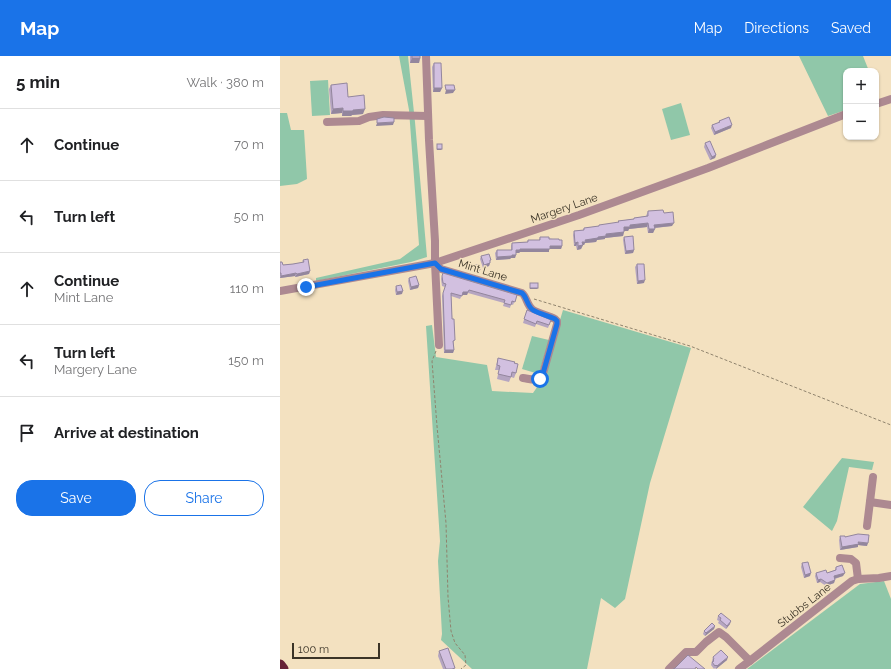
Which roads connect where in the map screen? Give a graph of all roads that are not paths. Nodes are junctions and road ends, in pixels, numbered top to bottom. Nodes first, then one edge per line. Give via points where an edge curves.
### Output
1 (426, 56) edge
2 (891, 99) edge
3 (879, 103) edge
4 (843, 115) edge
5 (428, 116) junction
6 (327, 122) dead end
7 (435, 263) junction
8 (280, 291) edge
9 (439, 345) road end
10 (523, 378) dead end
11 (873, 477) dead end
12 (870, 502) junction
13 (891, 505) edge
14 (867, 526) dead end
15 (840, 558) dead end
16 (891, 576) edge
17 (858, 579) junction
18 (750, 661) junction
19 (280, 665) edge
20 (284, 669) edge
21 (669, 669) edge
22 (738, 669) edge

1 - 5 street
2 - 3 street
4 - 7 street, Margery Lane via 579,215
5 - 6 street via 383,115 359,121
5 - 7 street
7 - 8 street, Margery Lane
7 - 9 street
7 - 10 street, Mint Lane via 441,269 522,293 533,310 557,321 542,377 536,380
11 - 12 street
12 - 13 street
12 - 14 street
15 - 17 street via 851,559 856,563
16 - 17 street, Stubbs Lane
17 - 18 street, Stubbs Lane via 852,581
18 - 21 street via 719,632 696,652 688,651 683,654
18 - 22 street, Stubbs Lane
19 - 20 highway

